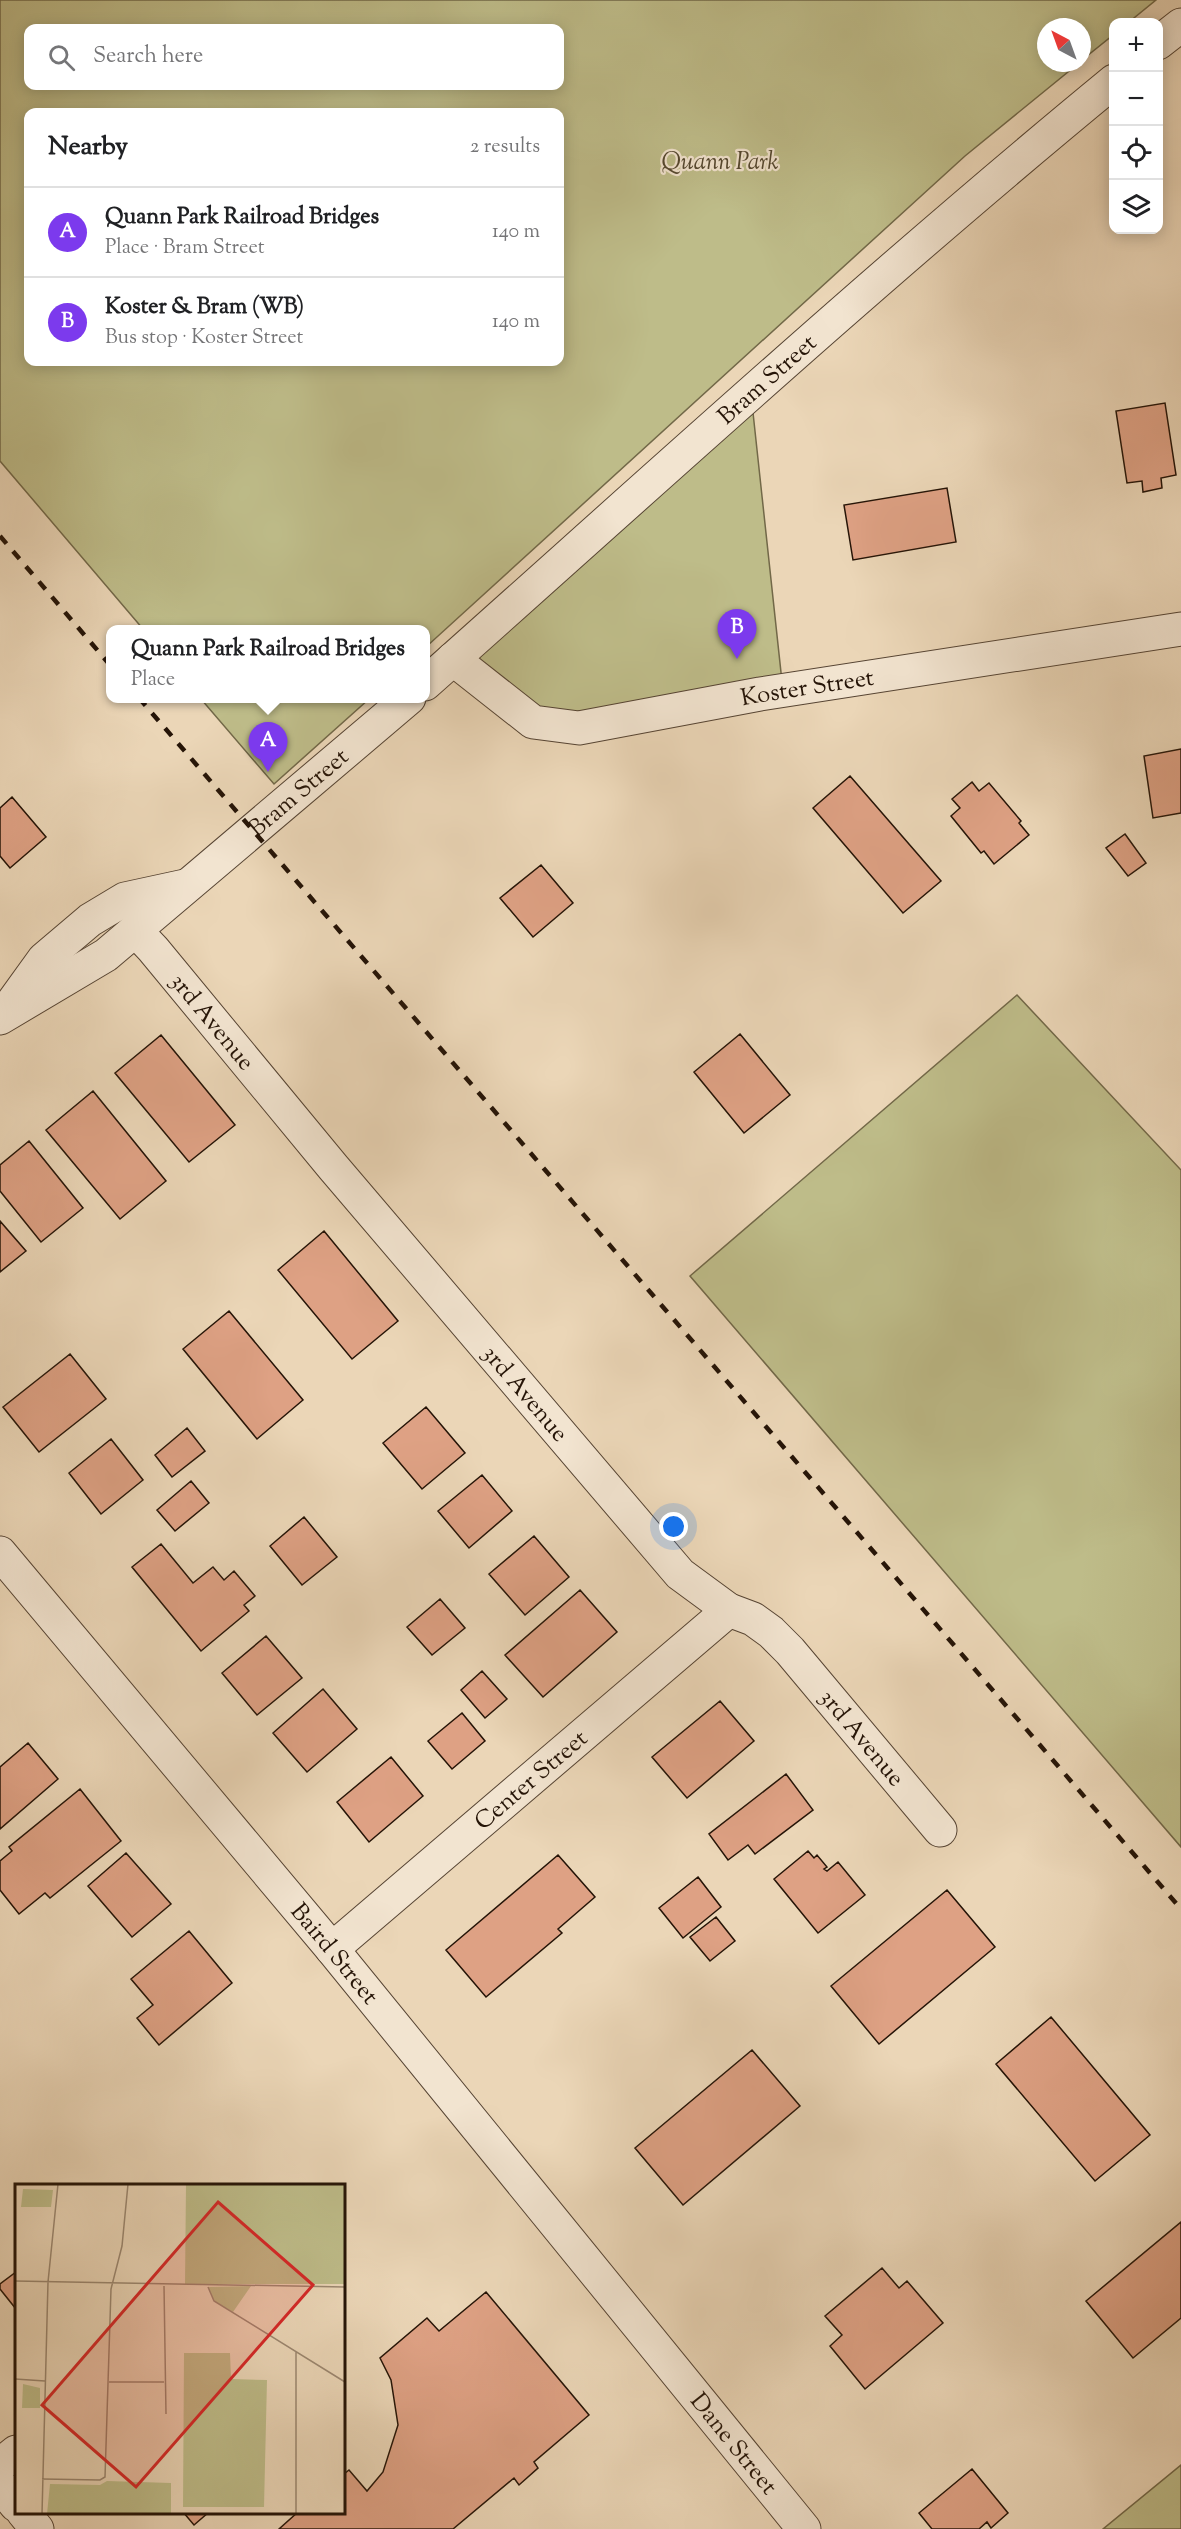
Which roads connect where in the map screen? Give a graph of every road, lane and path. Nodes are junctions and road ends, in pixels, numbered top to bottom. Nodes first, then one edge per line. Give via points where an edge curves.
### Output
1 (1181, 25) edge
2 (1163, 39) edge
3 (1109, 84) edge
4 (1181, 628) edge
5 (453, 659) junction
6 (430, 680) edge
7 (404, 703) edge
8 (188, 885) junction
9 (135, 930) junction
10 (2, 1017) edge
11 (0, 1553) edge
12 (729, 1610) junction
13 (940, 1830) dead end
14 (332, 1949) junction
15 (664, 2358) joint
16 (15, 2453) edge
17 (0, 2465) edge
18 (0, 2485) edge
19 (15, 2504) edge
20 (25, 2514) edge
21 (37, 2529) edge
22 (804, 2529) edge

1 - 2 street
3 - 5 street, Bram Street via 1005,170
4 - 5 street, Koster Street via 760,694 579,728 532,722
5 - 6 street, Bram Street
7 - 8 street, Bram Street
8 - 9 street, Bram Street
8 - 10 street, Bram Street via 125,899 90,920 44,959
9 - 10 street, Bram Street via 106,955
9 - 12 street, 3rd Avenue via 680,1574
11 - 14 street, Baird Street
12 - 13 street, 3rd Avenue via 753,1619 790,1651
12 - 14 street, Center Street
14 - 15 street, Baird Street
15 - 22 street, Dane Street
16 - 17 street
18 - 19 street
20 - 21 street

